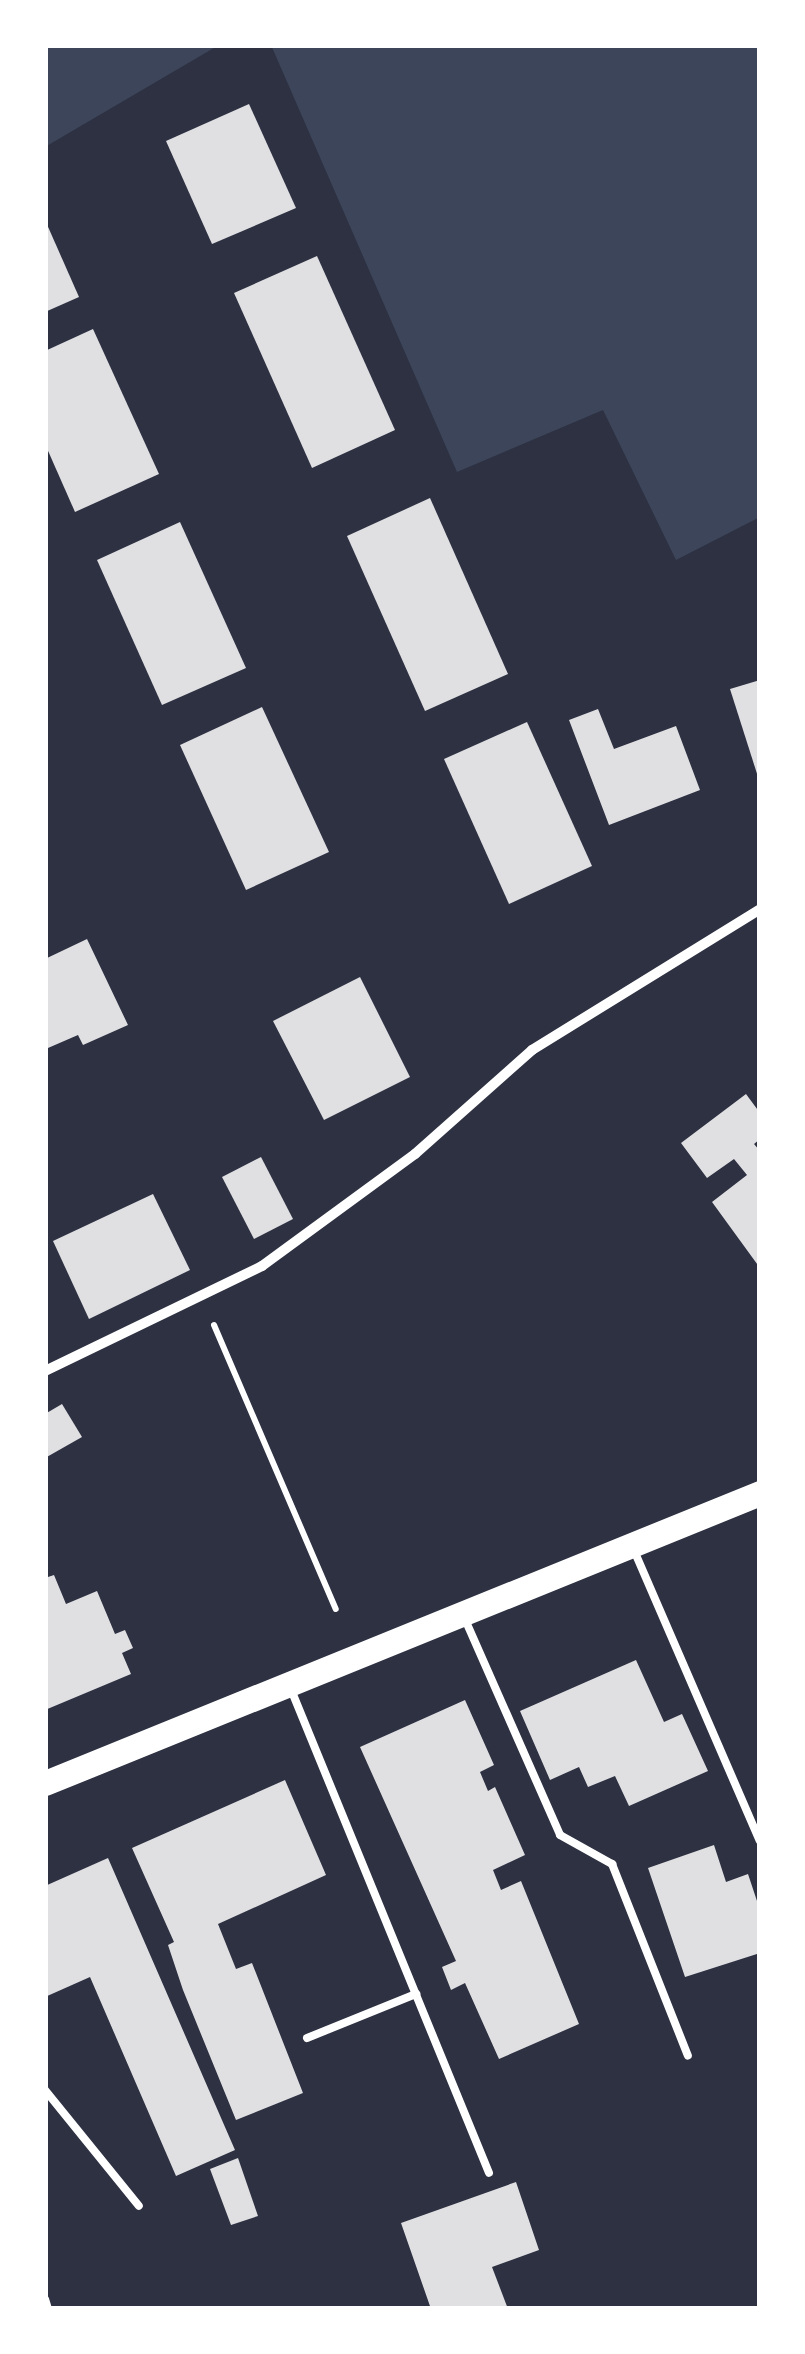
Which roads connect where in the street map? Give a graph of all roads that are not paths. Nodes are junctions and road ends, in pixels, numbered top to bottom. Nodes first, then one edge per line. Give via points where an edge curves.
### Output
1 (760, 909) edge
2 (45, 1371) edge
3 (760, 1493) edge
4 (633, 1548) junction
5 (464, 1617) junction
6 (290, 1686) junction
7 (45, 1783) edge
8 (760, 1841) edge
9 (416, 1994) junction
10 (306, 2038) dead end
11 (688, 2056) dead end
12 (45, 2090) edge
13 (488, 2173) dead end
14 (139, 2206) dead end
15 (45, 2299) edge
16 (48, 2309) edge

1 - 2 street via 532,1050 415,1154 262,1266
3 - 4 main road
4 - 5 main road
4 - 8 lane
5 - 6 main road
5 - 11 lane via 560,1835 612,1864
6 - 7 main road
6 - 9 lane
9 - 10 lane
9 - 13 lane
12 - 14 lane
15 - 16 lane

